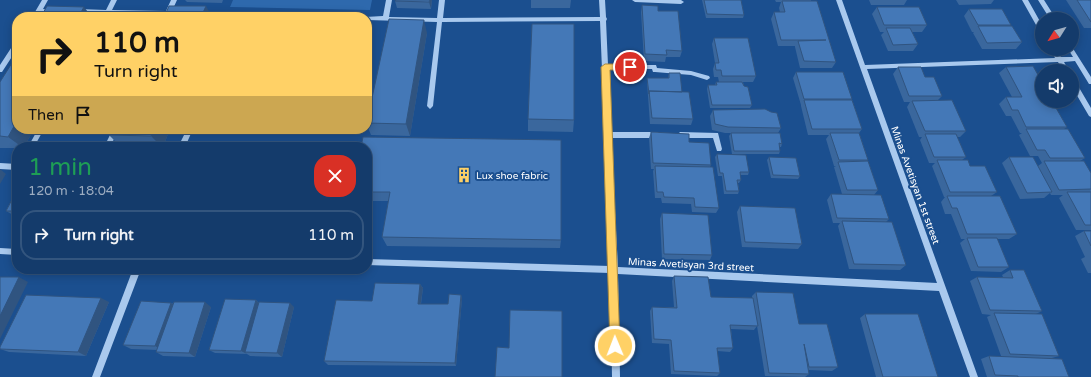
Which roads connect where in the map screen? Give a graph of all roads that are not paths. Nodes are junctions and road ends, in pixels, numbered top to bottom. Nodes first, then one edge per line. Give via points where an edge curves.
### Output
1 (45, 0) edge
2 (114, 0) edge
3 (174, 0) edge
4 (389, 0) edge
5 (442, 0) edge
6 (602, 0) edge
7 (635, 0) edge
8 (839, 0) edge
9 (1025, 0) edge
10 (1041, 0) edge
11 (681, 2) dead end
12 (39, 11) joint
13 (59, 11) edge
14 (73, 11) edge
15 (84, 12) edge
16 (107, 12) edge
17 (168, 12) edge
18 (1049, 12) edge
19 (372, 18) edge
20 (386, 18) junction
21 (1035, 18) edge
22 (604, 19) junction
23 (439, 20) junction
24 (12, 52) edge
25 (1057, 56) edge
26 (1075, 56) edge
27 (1059, 59) junction
28 (1077, 59) junction
29 (1062, 64) edge
30 (605, 67) junction
31 (863, 67) junction
32 (0, 70) edge
33 (707, 78) dead end
34 (1091, 82) edge
35 (1079, 93) edge
36 (430, 106) dead end
37 (1091, 114) edge
38 (608, 135) junction
39 (662, 135) edge
40 (670, 135) edge
41 (719, 150) dead end
42 (0, 166) edge
43 (12, 167) edge
44 (0, 251) edge
45 (12, 252) edge
46 (372, 262) edge
47 (614, 270) junction
48 (135, 274) edge
49 (941, 287) junction
50 (96, 377) edge
51 (616, 377) edge
52 (974, 377) edge

1 - 12 street
2 - 16 street
3 - 17 street
4 - 20 street
5 - 23 street
6 - 22 street
7 - 11 street
8 - 31 street, Minas Avetisyan 1st street
9 - 21 street
10 - 18 street
12 - 13 street
14 - 15 street
19 - 20 street
20 - 23 street
22 - 23 street
22 - 30 street
23 - 36 street
24 - 32 street
25 - 27 street
26 - 28 street
27 - 28 street
27 - 29 street
27 - 31 street
28 - 34 street
30 - 33 street via 654,67 655,70 691,73
30 - 38 street
31 - 49 street, Minas Avetisyan 1st street
35 - 37 street
38 - 39 street
38 - 47 street
40 - 41 street via 716,135
42 - 43 street
44 - 45 street
46 - 47 street, Minas Avetisyan 3rd street
47 - 49 street, Minas Avetisyan 3rd street
47 - 51 street
48 - 50 street
49 - 52 street, Minas Avetisyan 1st street

